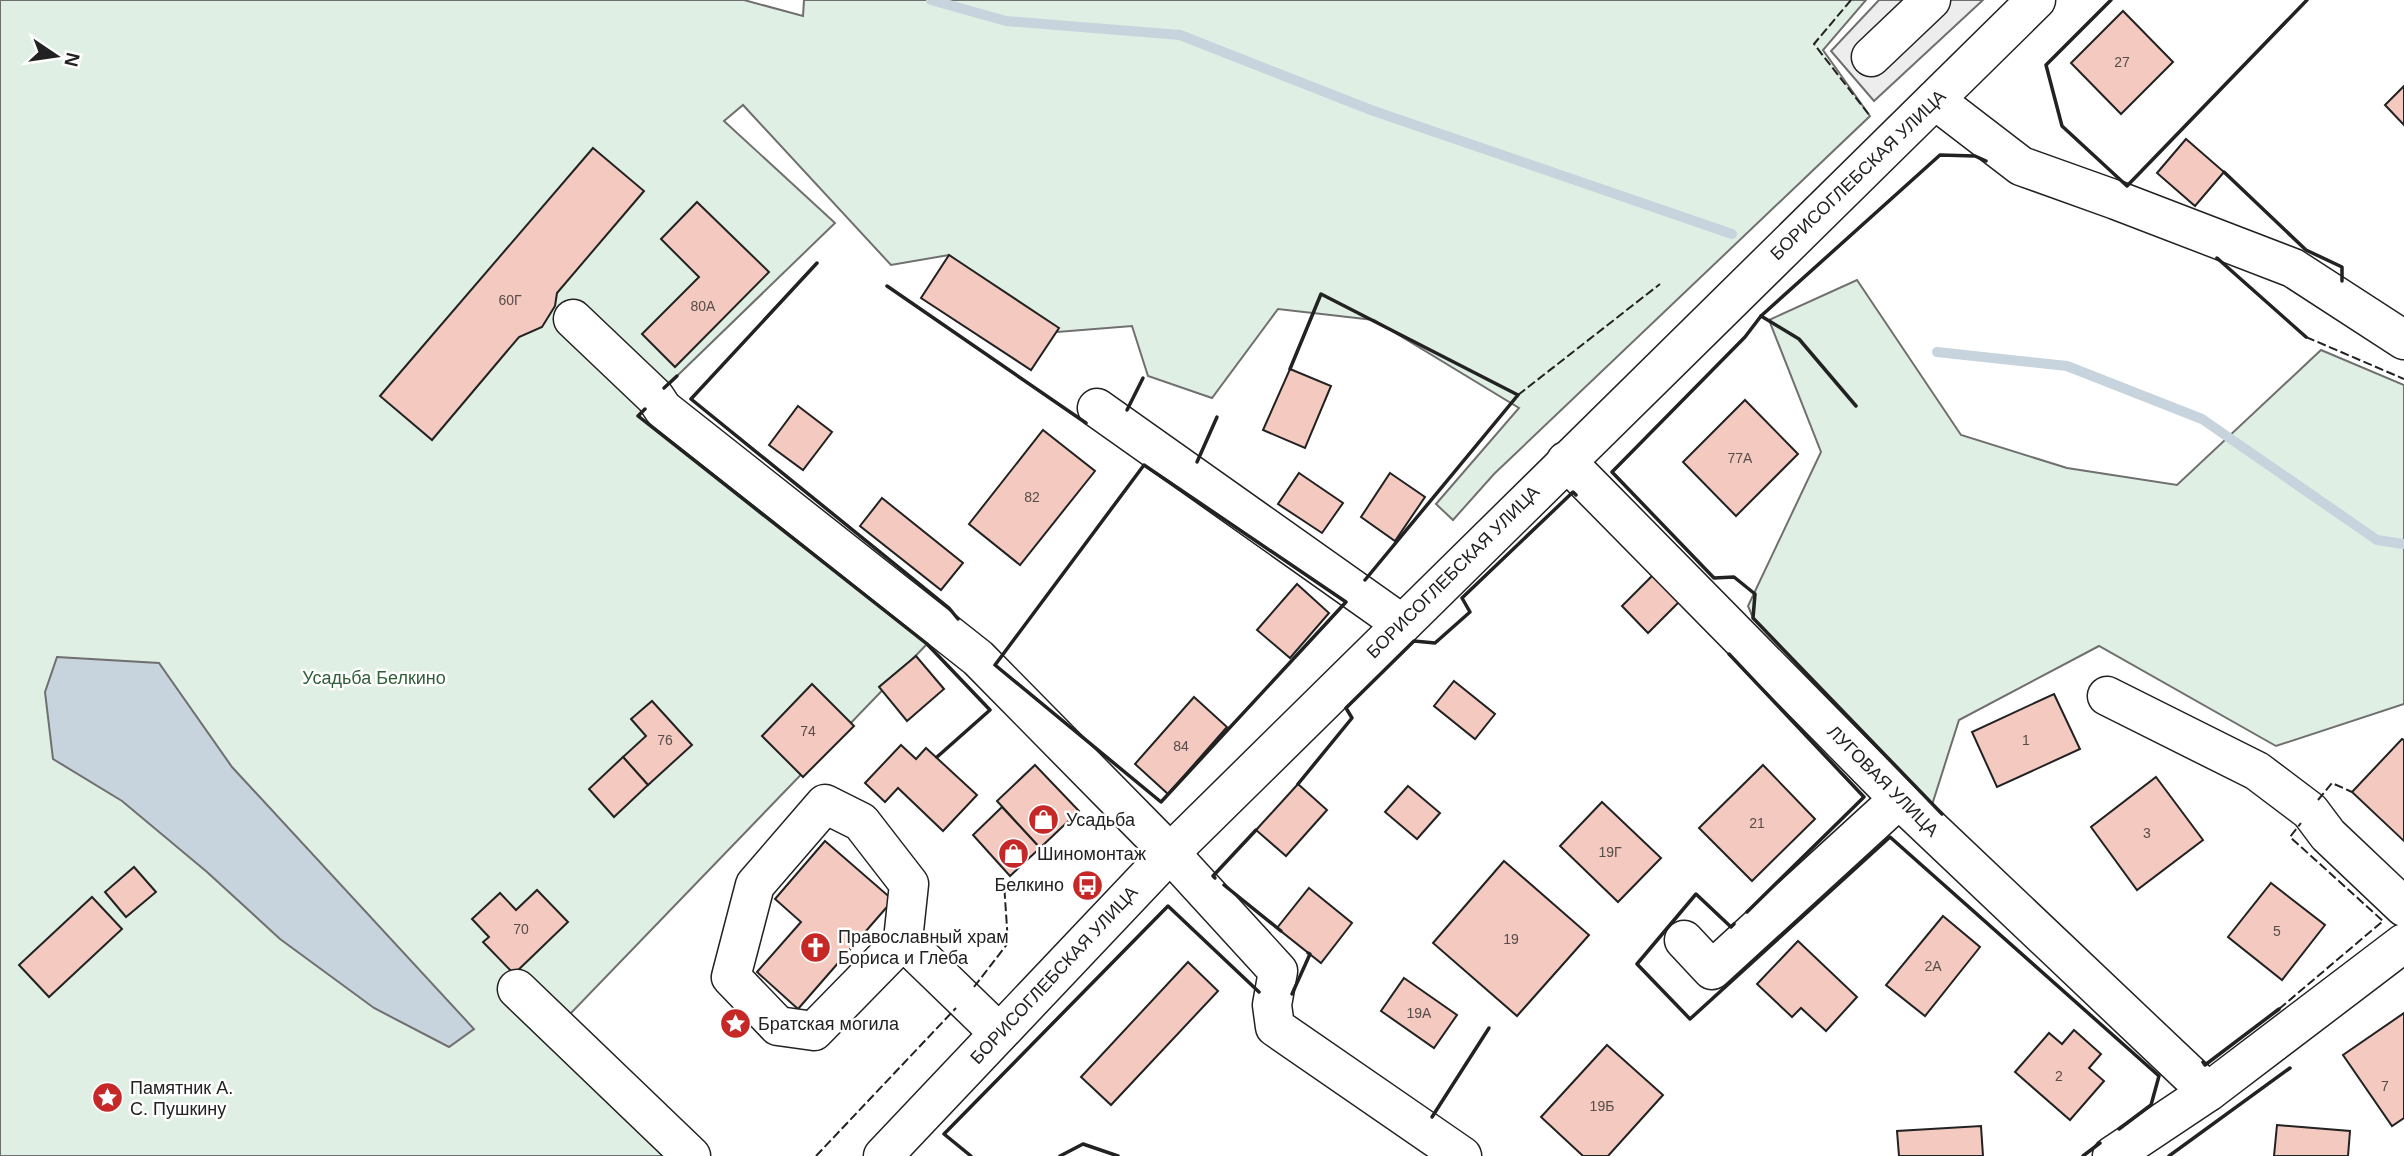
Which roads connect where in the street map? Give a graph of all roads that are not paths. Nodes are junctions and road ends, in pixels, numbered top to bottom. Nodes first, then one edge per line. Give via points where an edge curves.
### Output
1 (1931, 0) edge
2 (2036, 0) edge
3 (1871, 57) dead end
4 (1935, 100) junction
5 (573, 318) dead end
6 (2404, 340) edge
7 (1097, 408) dead end
8 (1566, 460) junction
9 (1402, 624) junction
10 (2108, 696) dead end
11 (1899, 799) junction
12 (1170, 853) junction
13 (2404, 907) edge
14 (903, 940) junction
15 (1684, 940) dead end
16 (2404, 943) edge
17 (517, 989) dead end
18 (999, 1033) junction
19 (2208, 1093) junction
20 (898, 1151) edge
21 (691, 1156) edge
22 (1462, 1156) edge
23 (2112, 1156) edge

1 - 3 street
2 - 4 street, БОРИСОГЛЕБСКАЯ УЛИЦА
4 - 6 street via 2021,166 2293,268
4 - 8 street, БОРИСОГЛЕБСКАЯ УЛИЦА
5 - 12 street via 663,409 978,658
7 - 9 street
8 - 9 street, БОРИСОГЛЕБСКАЯ УЛИЦА
8 - 11 street, ЛУГОВАЯ УЛИЦА
9 - 12 street, БОРИСОГЛЕБСКАЯ УЛИЦА
10 - 13 street via 2257,771 2310,811 2328,835
11 - 15 street via 1712,970
11 - 19 street, ЛУГОВАЯ УЛИЦА
12 - 18 street, БОРИСОГЛЕБСКАЯ УЛИЦА
12 - 22 street via 1278,971 1272,1005 1275,1027
14 - 14 street via 909,884 861,822 825,804 755,885 731,977 778,1026 814,1031
14 - 18 street
16 - 19 street
17 - 21 street
18 - 20 street, БОРИСОГЛЕБСКАЯ УЛИЦА
19 - 23 street

